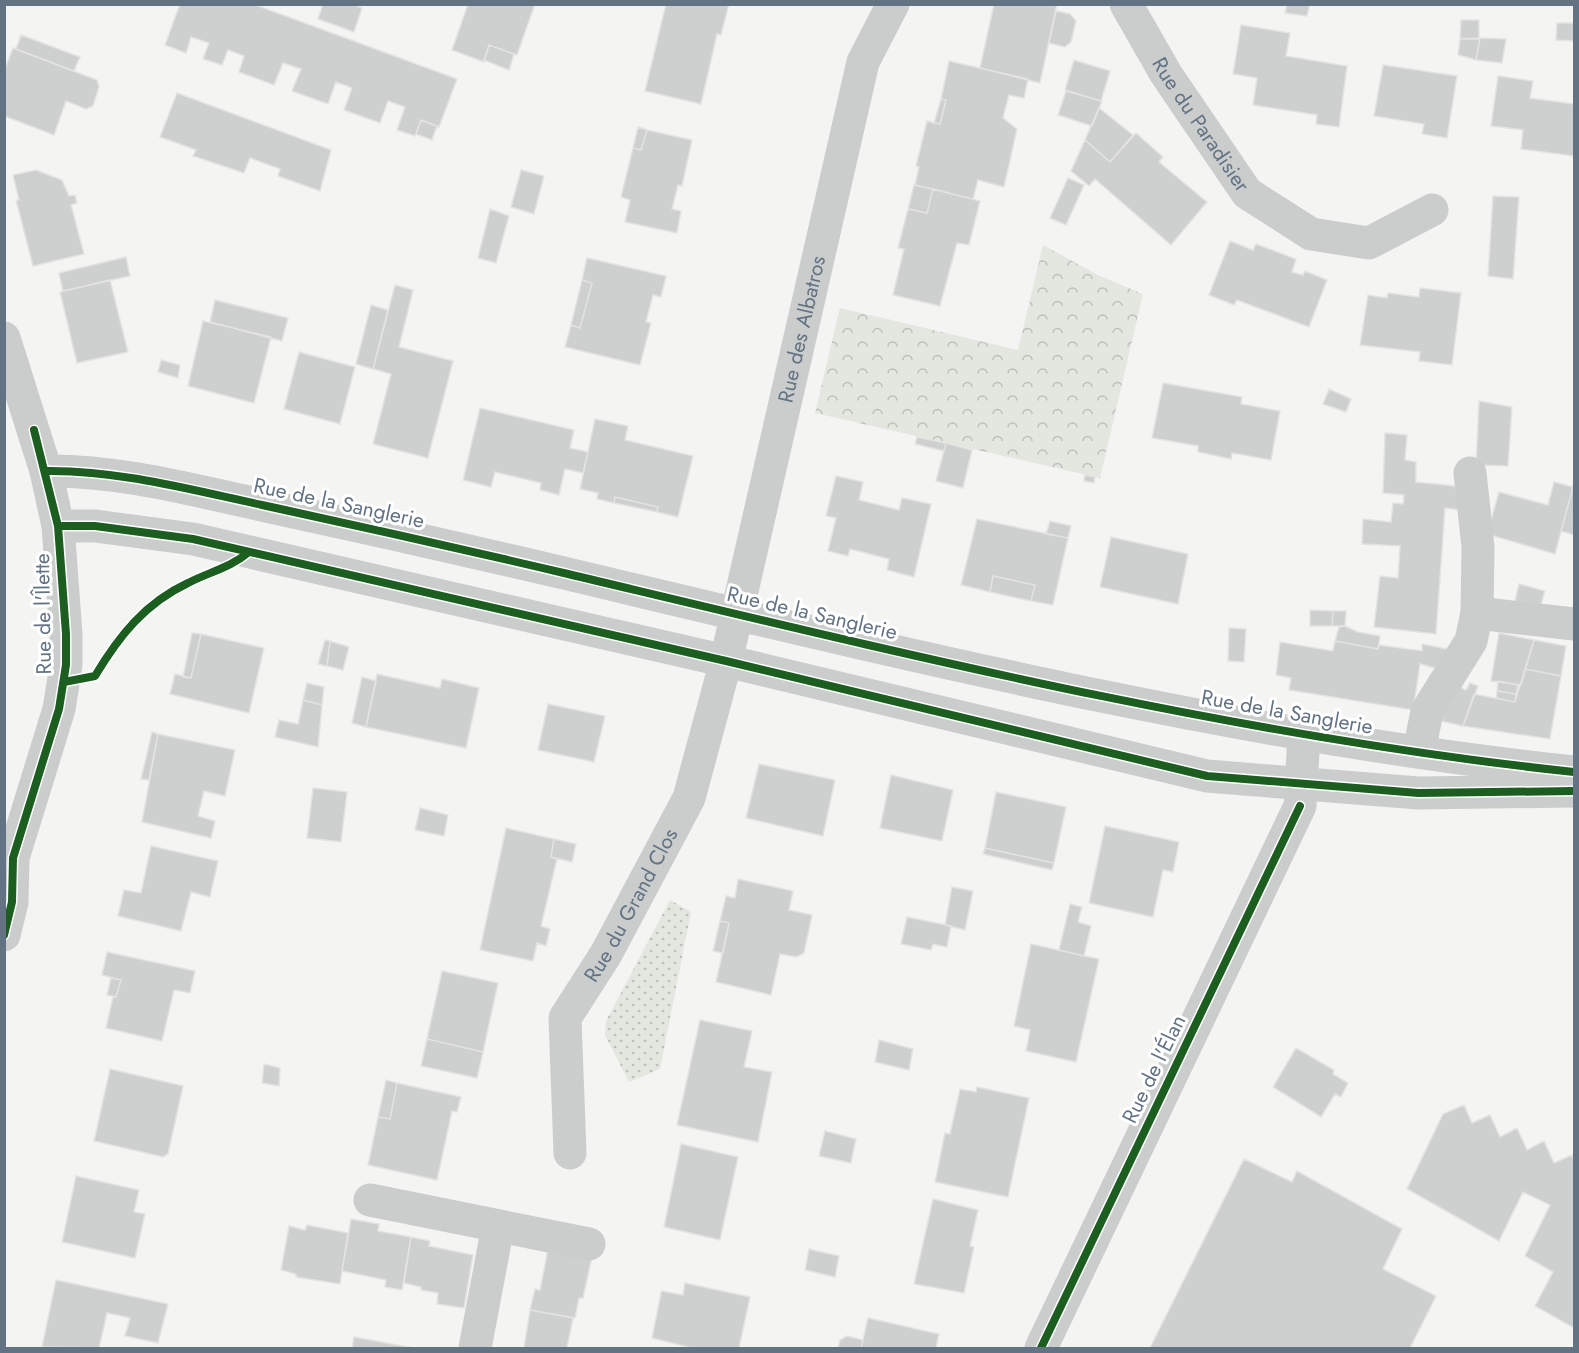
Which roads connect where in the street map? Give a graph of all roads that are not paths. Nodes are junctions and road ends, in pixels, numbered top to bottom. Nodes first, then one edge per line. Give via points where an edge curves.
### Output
1 (893, 4) edge
2 (1126, 4) edge
3 (1432, 210) dead end
4 (4, 338) edge
5 (46, 471) junction
6 (1470, 473) dead end
7 (58, 526) junction
8 (1477, 613) junction
9 (735, 614) junction
10 (1575, 624) edge
11 (726, 661) junction
12 (1304, 734) junction
13 (1419, 752) junction
14 (1575, 772) edge
15 (1301, 785) junction
16 (1575, 791) edge
17 (18, 792) edge
18 (4, 935) edge
19 (570, 1153) dead end
20 (370, 1200) dead end
21 (498, 1226) junction
22 (589, 1244) dead end
23 (475, 1348) edge
24 (1041, 1348) edge

1 - 9 street, Rue des Albatros via 863,62
2 - 3 street, Rue du Paradisier via 1166,74 1247,193 1311,234 1369,243
4 - 5 street, Rue de l'Îlette
5 - 7 street, Rue de l'Îlette
5 - 9 street, Rue de la Sanglerie via 82,470 206,493
6 - 8 street via 1478,547
7 - 11 street via 95,526 193,539
7 - 17 street, Rue de l'Îlette via 66,665 59,709
8 - 10 street
8 - 13 street via 1470,641 1427,711
9 - 11 street, Rue des Albatros
9 - 12 street, Rue de la Sanglerie via 1117,699
11 - 15 street via 1207,776
11 - 19 street, Rue du Grand Clos via 689,798 606,954 565,1018
12 - 13 street, Rue de la Sanglerie
12 - 15 street, Rue de l'Élan
13 - 14 street, Rue de la Sanglerie
15 - 16 street via 1418,794
15 - 24 street, Rue de l'Élan via 1300,806 1285,841
17 - 18 street, Rue de l'Îlette via 12,902
20 - 21 street
21 - 22 street
21 - 23 street

